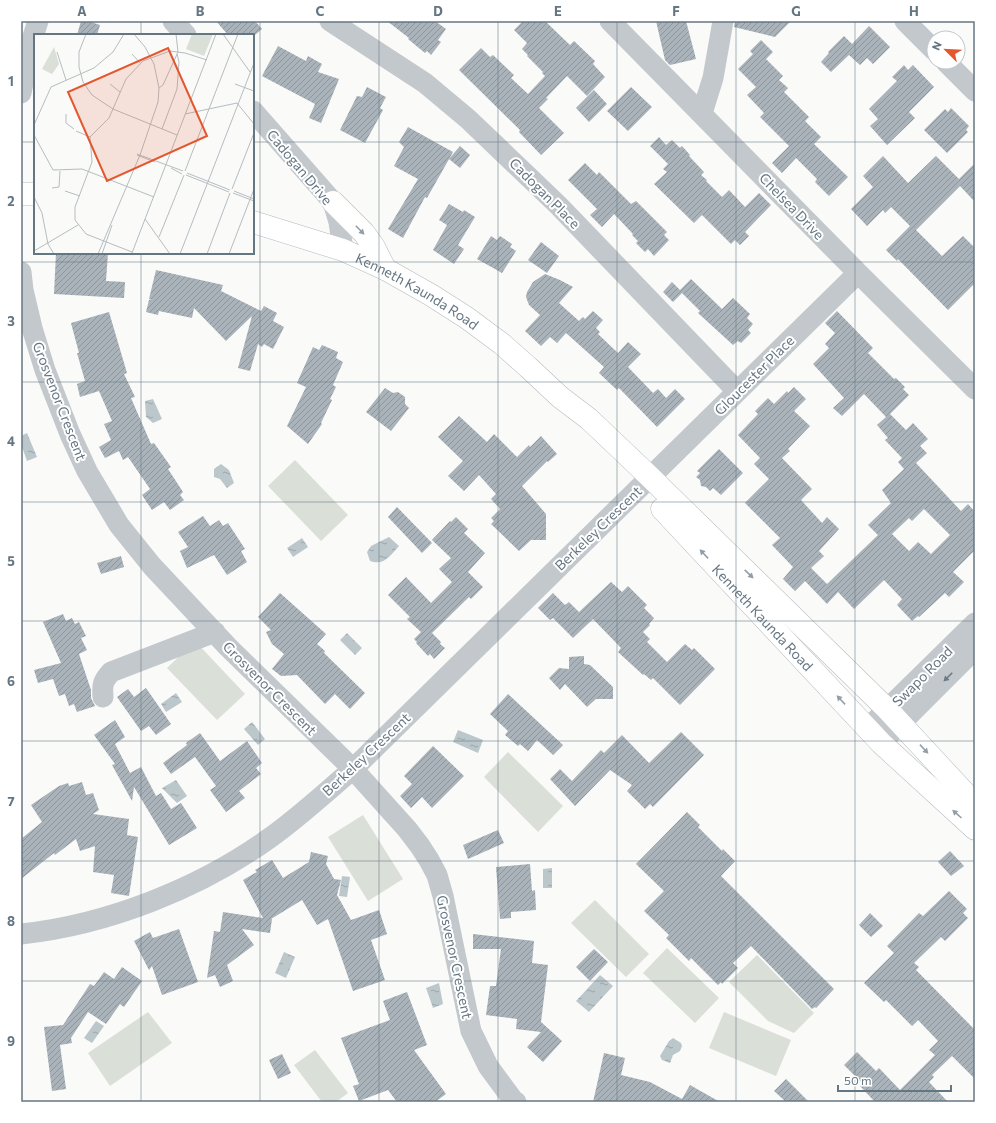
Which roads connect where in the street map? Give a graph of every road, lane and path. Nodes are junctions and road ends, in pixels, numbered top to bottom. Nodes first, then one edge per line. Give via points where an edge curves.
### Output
1 (38, 21) edge
2 (174, 21) edge
3 (330, 21) edge
4 (610, 21) edge
5 (723, 21) edge
6 (905, 21) edge
7 (185, 34) edge
8 (926, 42) edge
9 (954, 70) edge
10 (975, 91) edge
11 (21, 93) edge
12 (254, 112) edge
13 (702, 113) junction
14 (21, 194) edge
15 (34, 194) edge
16 (333, 202) junction
17 (254, 222) edge
18 (343, 250) junction
19 (385, 269) junction
20 (21, 272) edge
21 (858, 273) junction
22 (26, 329) edge
23 (975, 389) edge
24 (737, 391) junction
25 (645, 482) junction
26 (975, 623) edge
27 (215, 632) junction
28 (975, 649) edge
29 (103, 697) dead end
30 (894, 717) junction
31 (874, 736) junction
32 (353, 769) junction
33 (975, 804) edge
34 (975, 830) edge
35 (21, 934) edge
36 (513, 1101) edge

1 - 11 street
2 - 7 street
3 - 24 street, Cadogan Place via 425,83 468,119 558,204
4 - 13 street, Chelsea Drive
5 - 13 street via 713,78
6 - 8 street
9 - 10 street
12 - 16 street, Cadogan Drive
13 - 21 street, Chelsea Drive
14 - 15 main road
16 - 18 street, Cadogan Drive
16 -> 19 main road via 364,233
17 - 18 main road, Kenneth Kaunda Road
18 - 19 main road, Kenneth Kaunda Road
19 - 25 main road, Kenneth Kaunda Road via 467,318 523,362 560,397 589,419
20 - 22 street, Grosvenor Crescent
21 - 23 street, Chelsea Drive
21 - 24 street, Gloucester Place
22 - 27 street, Grosvenor Crescent via 87,471 119,525 152,566
24 - 25 street, Gloucester Place
25 -> 30 main road, Kenneth Kaunda Road
31 -> 25 main road, Kenneth Kaunda Road
25 - 32 street, Berkeley Crescent
26 - 30 street, Swapo Road
27 - 29 street via 111,672 102,685
27 - 32 street, Grosvenor Crescent
28 -> 30 street, Swapo Road
30 - 31 street, Swapo Road
30 -> 33 main road, Kenneth Kaunda Road
34 -> 31 main road, Kenneth Kaunda Road
32 - 35 street, Berkeley Crescent via 272,837 219,871 186,888 78,925
32 - 36 street, Grosvenor Crescent via 420,846 436,876 443,896 471,1031 488,1066

